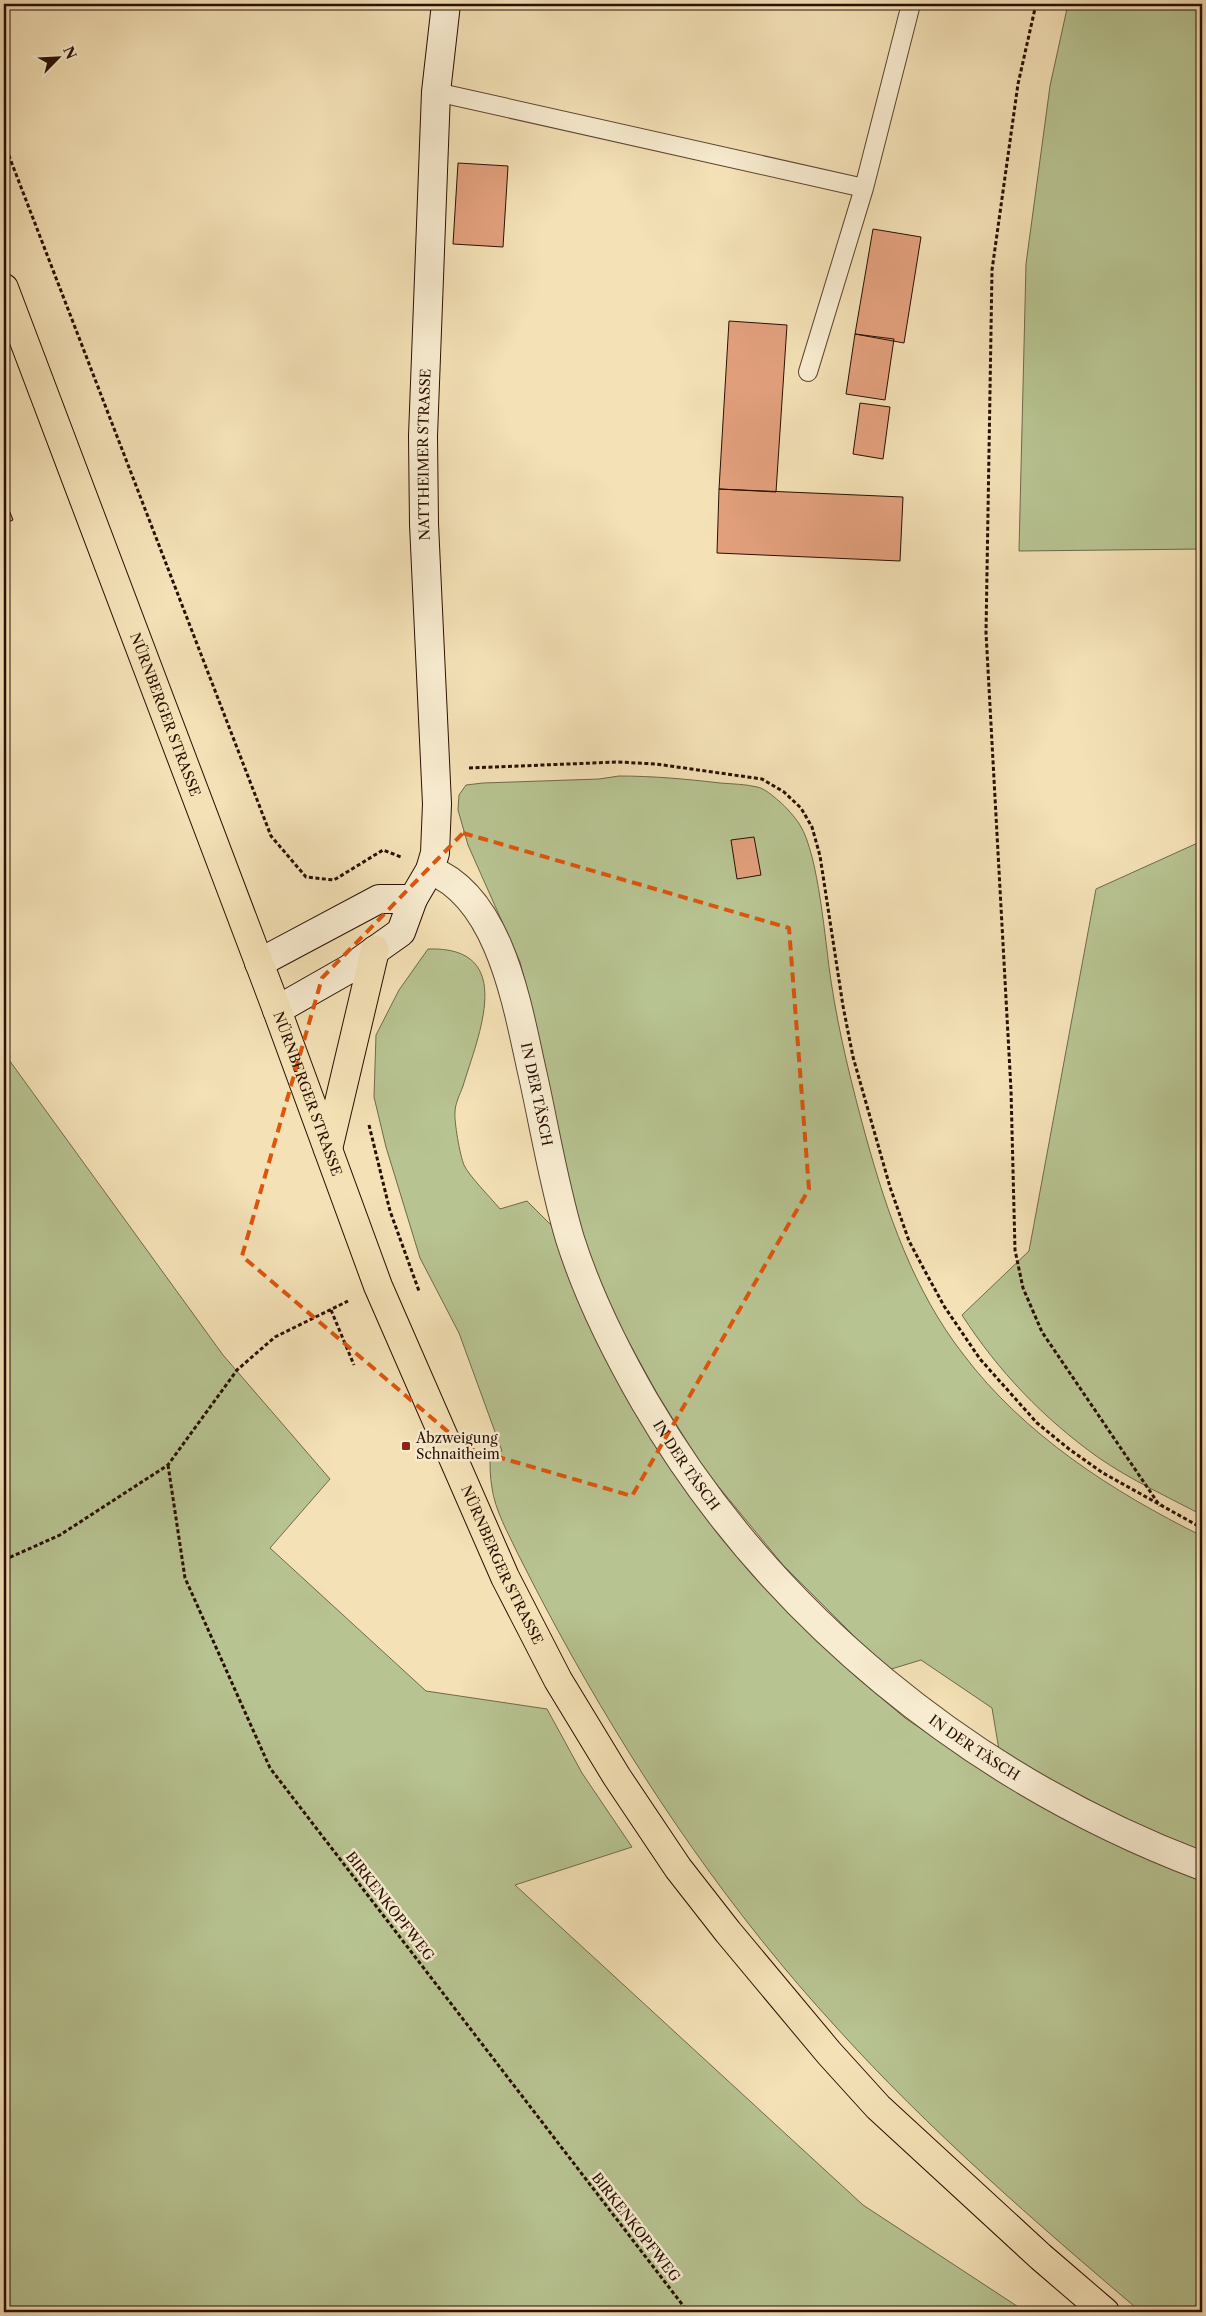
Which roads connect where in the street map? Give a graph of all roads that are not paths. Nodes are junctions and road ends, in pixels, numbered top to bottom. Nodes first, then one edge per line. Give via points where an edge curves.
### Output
1 (446, 4) edge
2 (911, 4) edge
3 (436, 92) junction
4 (864, 188) junction
5 (4, 288) edge
6 (808, 372) dead end
7 (430, 870) junction
8 (412, 899) junction
9 (375, 950) junction
10 (259, 963) junction
11 (277, 1010) junction
12 (328, 1149) junction
13 (1202, 1866) edge
14 (1105, 2312) edge

1 - 3 street, NATTHEIMER STRASSE
2 - 4 lane
3 - 4 lane
3 - 7 street, NATTHEIMER STRASSE via 423,436 425,553 436,769 436,845
4 - 6 lane
5 - 10 main road, NÜRNBERGER STRASSE
7 - 8 street, NATTHEIMER STRASSE
7 - 13 street, IN DER TÄSCH via 452,881 478,911 511,980 570,1237 603,1324 674,1447 731,1527 758,1560 828,1630 868,1668 932,1720 994,1763 1078,1810
8 - 9 street, NATTHEIMER STRASSE via 401,932
8 - 10 street via 379,899
9 - 11 street, NATTHEIMER STRASSE via 349,969
9 - 12 main road
10 - 11 main road, NÜRNBERGER STRASSE
11 - 12 main road, NÜRNBERGER STRASSE
12 - 14 main road, NÜRNBERGER STRASSE via 378,1286 531,1630 588,1731 678,1868 776,1992 878,2107

